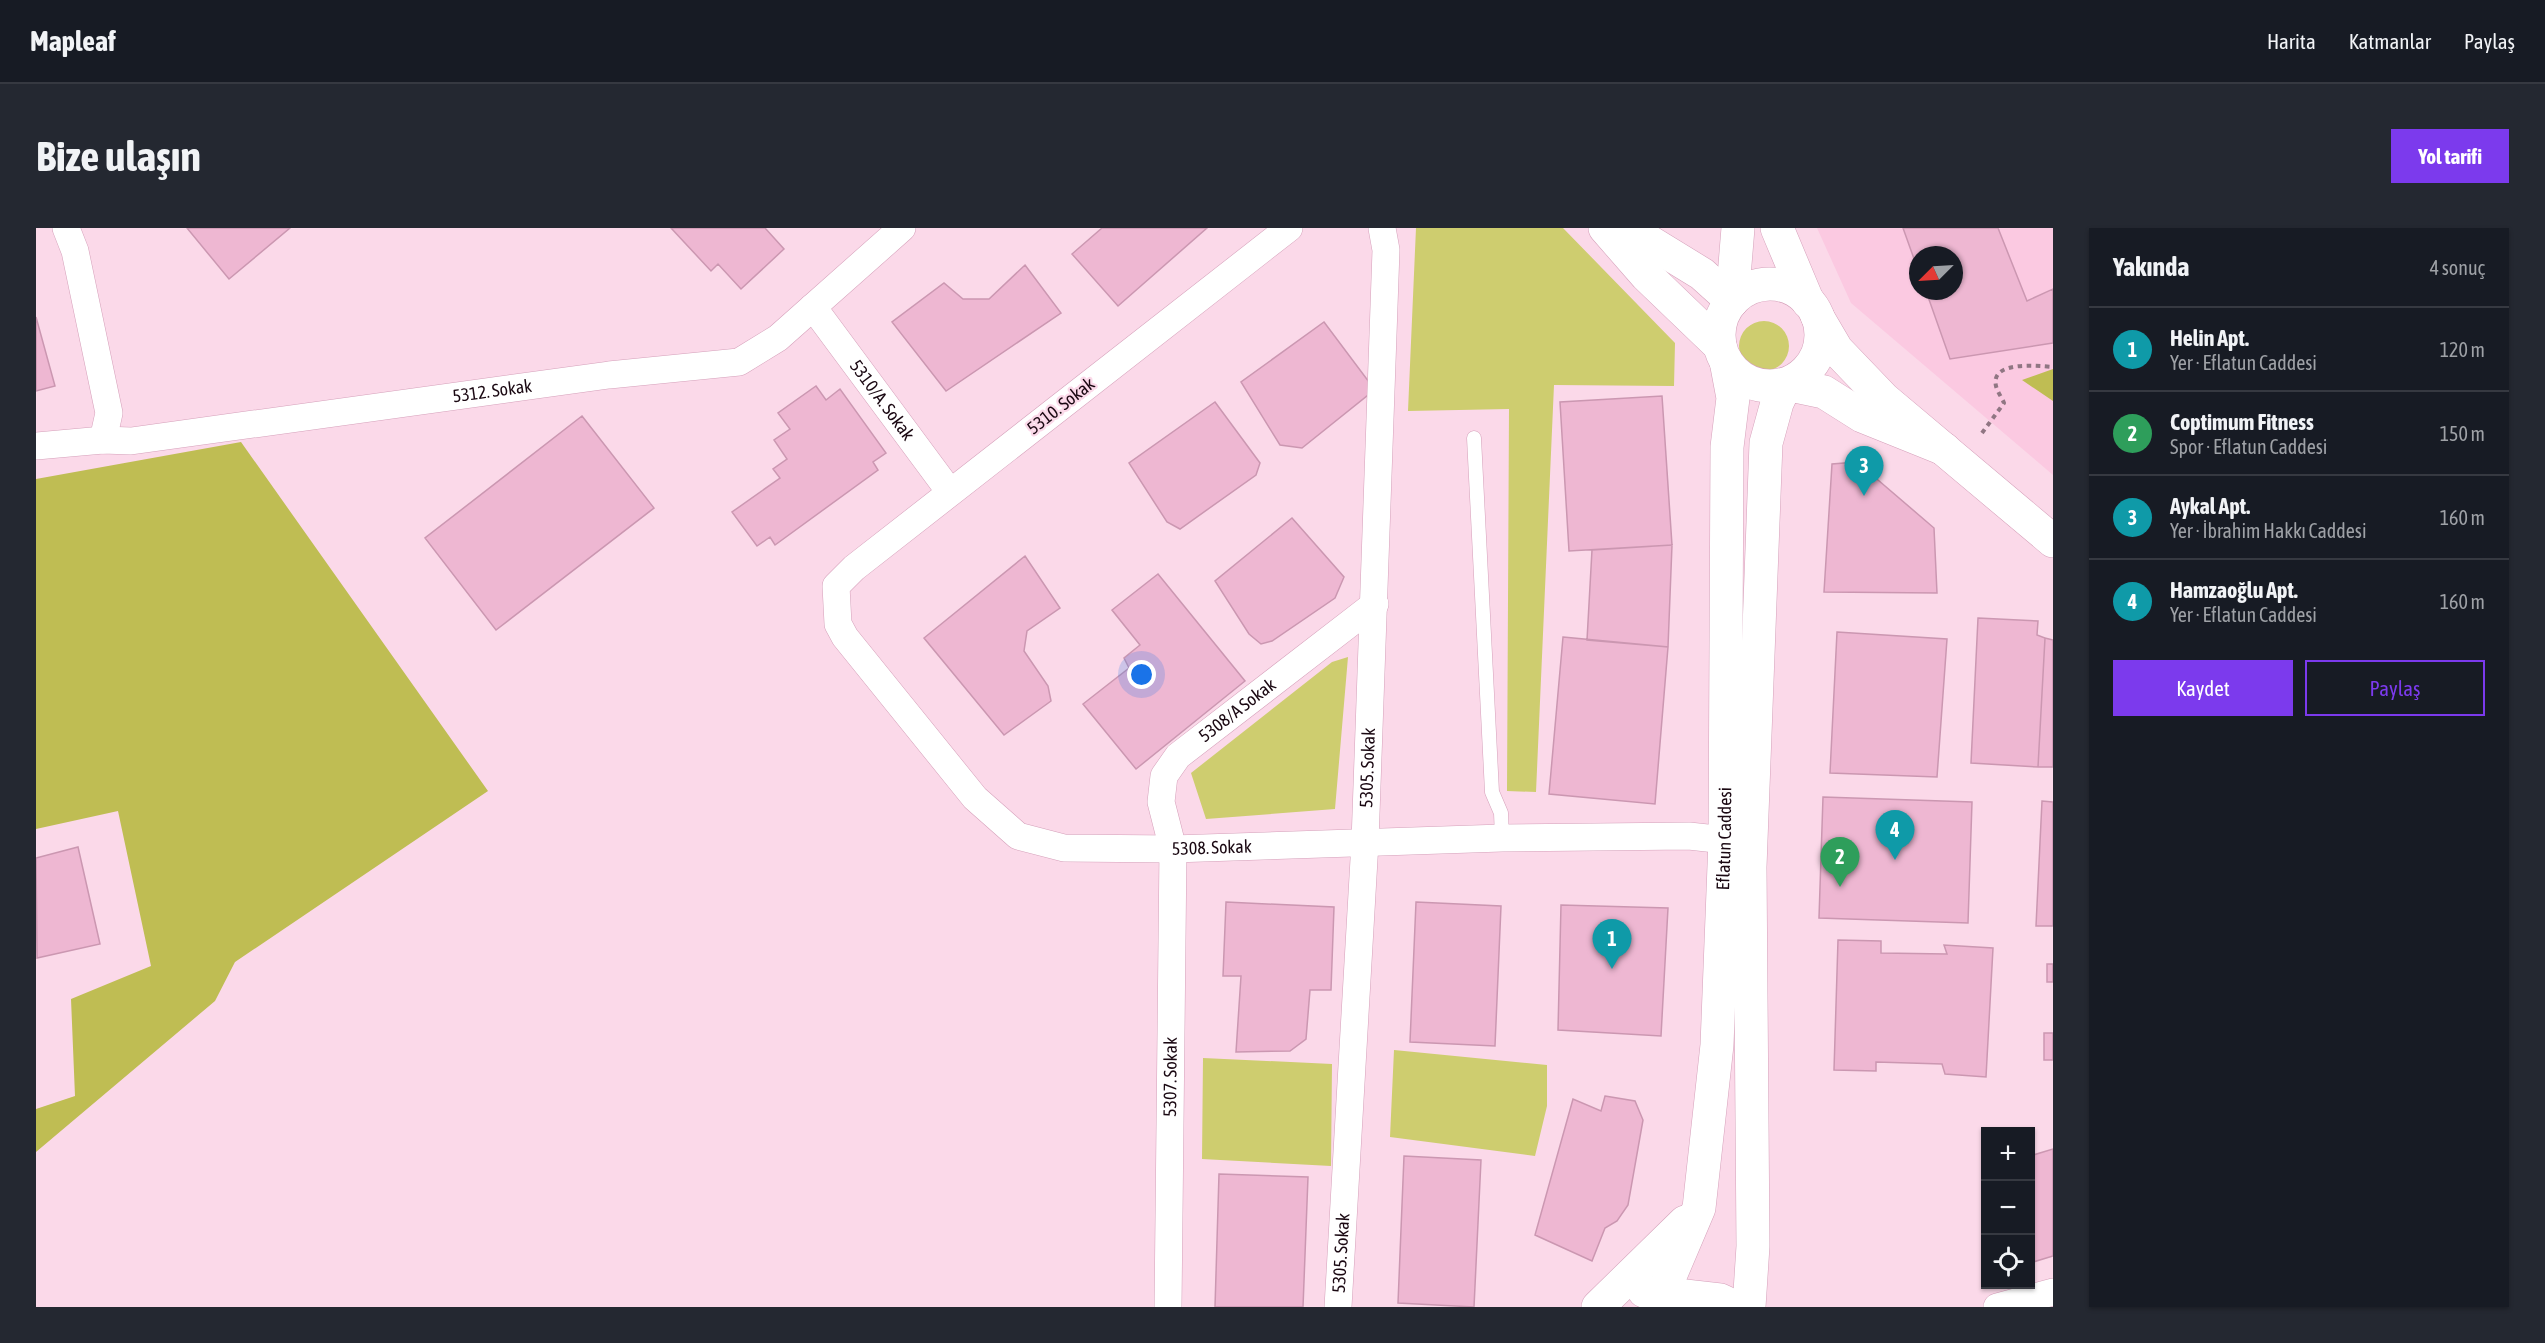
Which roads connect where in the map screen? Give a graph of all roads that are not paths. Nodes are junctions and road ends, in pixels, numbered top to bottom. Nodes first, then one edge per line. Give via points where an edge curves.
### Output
1 (66, 228) edge
2 (903, 228) edge
3 (1289, 228) edge
4 (1382, 228) edge
5 (1605, 228) edge
6 (1627, 228) edge
7 (1738, 228) edge
8 (1778, 228) edge
9 (1732, 301) junction
10 (813, 307) junction
11 (1812, 309) junction
12 (1723, 354) junction
13 (1786, 384) junction
14 (1474, 438) dead end
15 (103, 440) junction
16 (36, 446) edge
17 (1944, 449) junction
18 (950, 492) junction
19 (2053, 541) edge
20 (836, 586) joint
21 (1375, 604) junction
22 (1502, 838) junction
23 (1725, 840) junction
24 (1365, 842) junction
25 (1173, 849) junction
26 (1699, 1208) junction
27 (1626, 1282) junction
28 (2053, 1292) edge
29 (1659, 1303) edge
30 (1168, 1307) edge
31 (1338, 1307) edge
32 (1598, 1307) edge
33 (1734, 1307) edge
34 (1749, 1307) edge
35 (1997, 1307) edge

1 - 15 street via 75,251 109,413
2 - 10 street, 5312. Sokak
3 - 18 street, 5310. Sokak
4 - 21 street, 5305. Sokak via 1386,250
5 - 12 main road
6 - 9 main road via 1702,274
7 - 9 main road
8 - 11 main road
9 - 11 main road via 1761,285 1778,285 1794,291
9 - 12 main road via 1721,323
10 - 15 street, 5312. Sokak via 778,338 739,362 609,375 131,441
10 - 18 street, 5310/A. Sokak
11 - 13 main road via 1821,332 1819,349 1801,376
11 - 17 main road via 1837,350 1868,383
12 - 13 main road via 1737,374 1752,383 1769,387
12 - 23 main road, Eflatun Caddesi via 1733,398 1727,447
13 - 17 main road via 1824,392 1862,416
13 - 34 main road, Eflatun Caddesi via 1766,442 1750,867 1753,1246
14 - 22 lane via 1492,792 1501,813
15 - 16 street, 5312. Sokak
17 - 19 main road
18 - 20 street, 5310. Sokak
20 - 25 street, 5308. Sokak via 838,624 845,637 975,798 1018,836 1064,848
21 - 24 street, 5305. Sokak
21 - 25 street, 5308/A Sokak via 1178,756 1164,776 1161,802
22 - 23 street, 5308. Sokak via 1689,836
22 - 24 street, 5308. Sokak
23 - 26 main road, Eflatun Caddesi via 1717,1045
24 - 25 street, 5308. Sokak
24 - 31 street, 5305. Sokak
25 - 30 street, 5307. Sokak
26 - 27 main road
26 - 29 main road, Eflatun Caddesi
27 - 29 main road
27 - 32 main road
28 - 35 street
29 - 33 main road via 1685,1296 1720,1299

